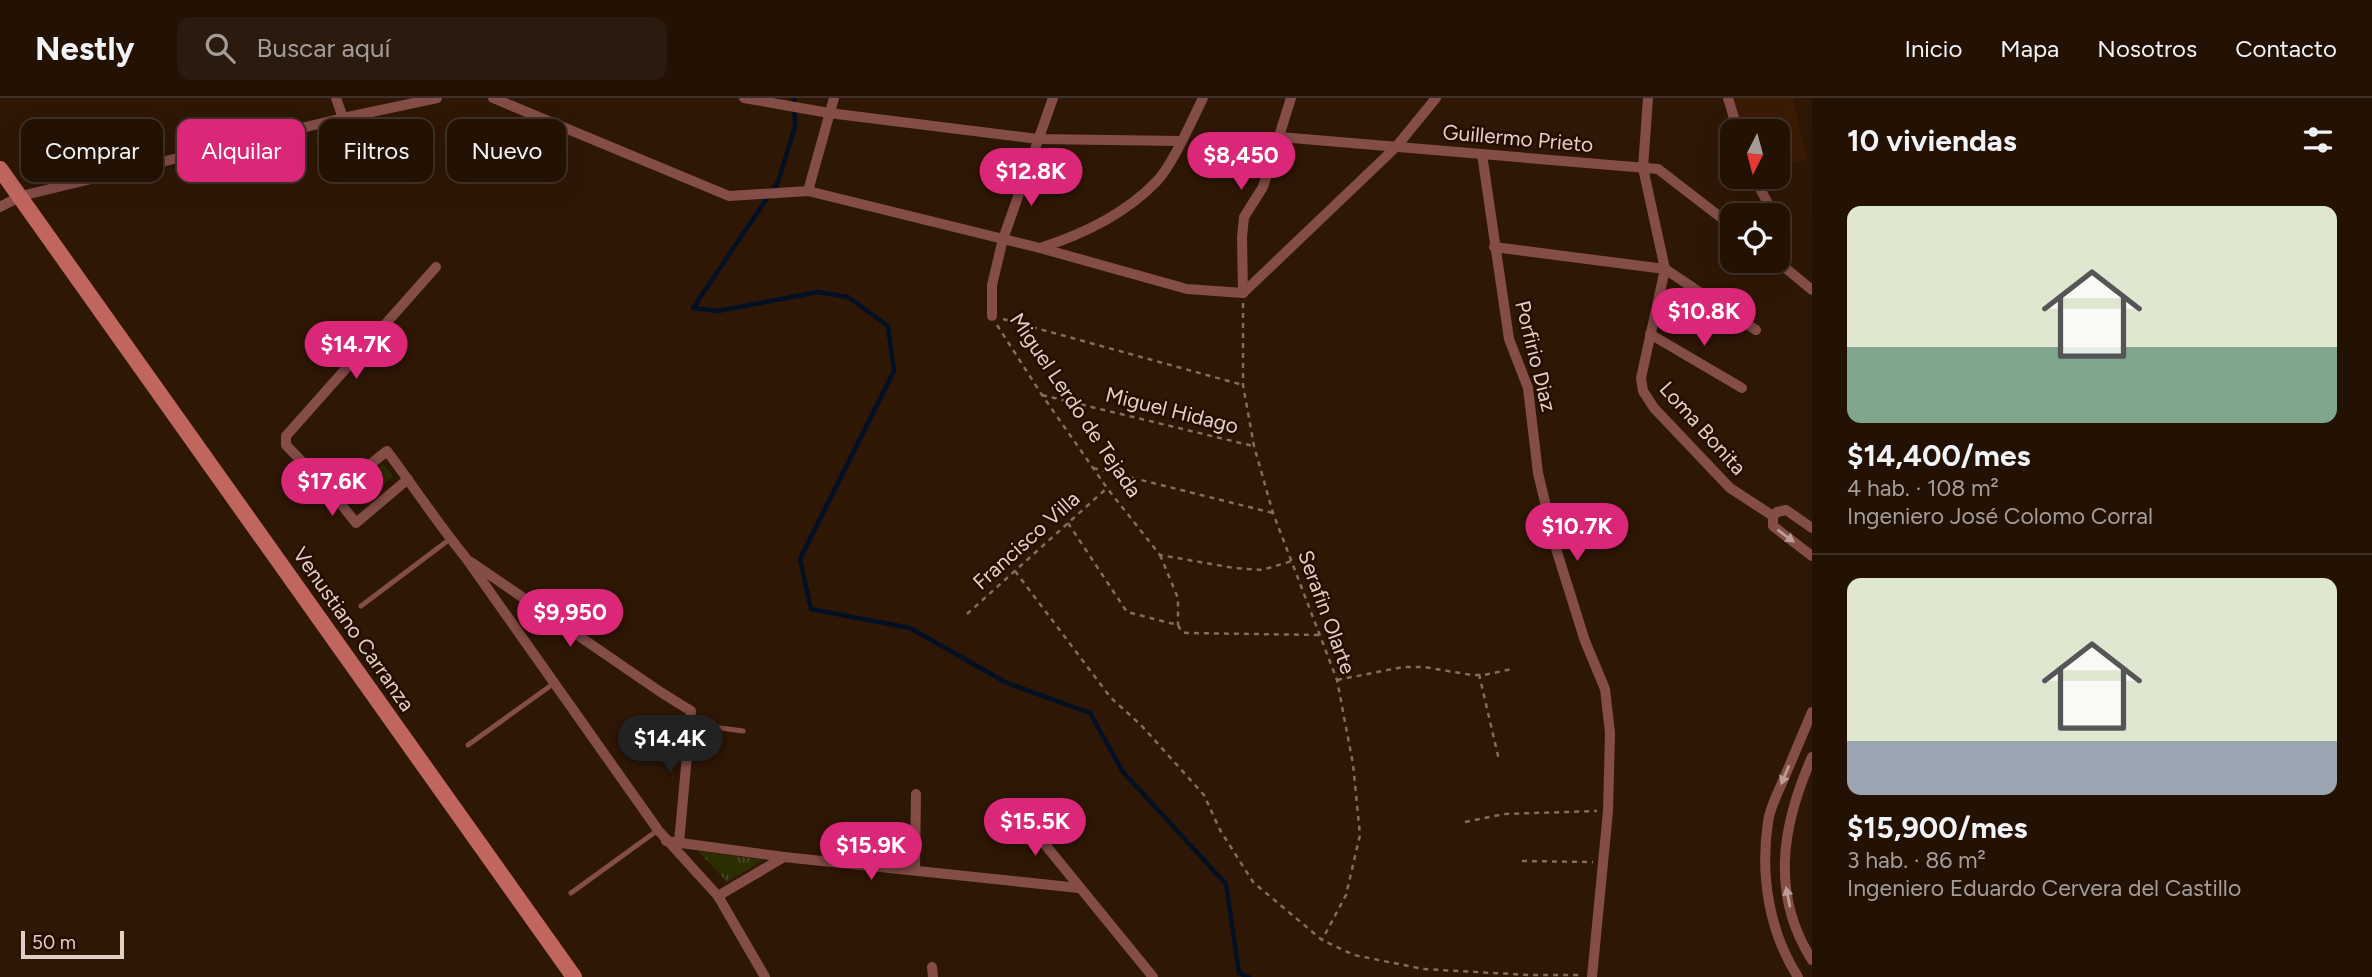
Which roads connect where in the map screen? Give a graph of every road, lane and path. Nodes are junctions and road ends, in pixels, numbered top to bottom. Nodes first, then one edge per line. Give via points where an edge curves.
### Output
1 (336, 98) edge
2 (437, 98) edge
3 (493, 98) edge
4 (744, 98) edge
5 (834, 98) edge
6 (1053, 98) edge
7 (1203, 98) edge
8 (1291, 98) edge
9 (1436, 98) edge
10 (1648, 98) edge
11 (1728, 98) edge
12 (829, 113) junction
13 (343, 118) junction
14 (1734, 119) edge
15 (1280, 136) junction
16 (1038, 139) junction
17 (1181, 141) junction
18 (1396, 147) junction
19 (1482, 154) junction
20 (0, 169) edge
21 (1643, 169) junction
22 (808, 191) junction
23 (21, 196) junction
24 (0, 207) edge
25 (1720, 217) edge
26 (1003, 239) junction
27 (1494, 247) junction
28 (1040, 248) junction
29 (436, 267) dead end
30 (1665, 269) junction
31 (1790, 271) edge
32 (1812, 290) edge
33 (1243, 293) junction
34 (992, 316) junction
35 (1756, 330) dead end
36 (1650, 334) junction
37 (1242, 385) junction
38 (1742, 388) dead end
39 (1042, 395) junction
40 (1254, 446) junction
41 (1093, 468) junction
42 (408, 479) junction
43 (1107, 488) junction
44 (332, 494) junction
45 (1273, 513) junction
46 (1773, 516) junction
47 (1068, 523) junction
48 (1812, 528) edge
49 (450, 539) junction
50 (1160, 555) junction
51 (1812, 555) edge
52 (466, 558) junction
53 (1292, 561) junction
54 (1015, 571) junction
55 (361, 606) dead end
56 (967, 614) dead end
57 (1178, 625) junction
58 (1320, 635) junction
59 (1512, 668) dead end
60 (1479, 674) junction
61 (1337, 680) junction
62 (553, 684) junction
63 (1812, 712) edge
64 (690, 724) junction
65 (743, 731) dead end
66 (468, 745) dead end
67 (1812, 757) edge
68 (1499, 760) dead end
69 (916, 794) dead end
70 (1016, 808) dead end
71 (1608, 811) junction
72 (1465, 822) dead end
73 (658, 830) junction
74 (666, 841) junction
75 (679, 843) junction
76 (784, 857) junction
77 (1522, 861) dead end
78 (1604, 862) junction
79 (915, 870) junction
80 (1079, 888) junction
81 (571, 893) dead end
82 (718, 896) junction
83 (1322, 940) junction
84 (1812, 960) edge
85 (1592, 976) edge
86 (575, 977) edge
87 (765, 977) edge
88 (1153, 977) edge
89 (1798, 977) edge

1 - 13 street
2 - 13 street
3 - 22 street via 729,196
4 - 12 street
5 - 12 street
6 - 16 street, Miguel Lerdo de Tejada
7 - 17 street
8 - 15 street
9 - 18 street
10 - 21 street, Loma Bonita
11 - 14 street
12 - 16 street
12 - 22 street
13 - 23 street
15 - 18 street, Guillermo Prieto
15 - 33 street via 1263,187 1244,216
16 - 17 street
16 - 26 street, Miguel Lerdo de Tejada
17 - 28 street via 1158,181 1129,205 1074,237
18 - 19 street, Guillermo Prieto
18 - 33 street
19 - 21 street, Guillermo Prieto
19 - 27 street, Porfirio Diaz
20 - 23 main road, Venustiano Carranza
21 - 25 street, Guillermo Prieto via 1658,169
21 - 30 street, Loma Bonita
22 - 26 street
23 - 24 street
23 - 86 main road, Venustiano Carranza
26 - 28 street
26 - 34 street, Miguel Lerdo de Tejada via 992,285
27 - 30 street
27 - 71 street, Porfirio Diaz via 1509,339 1528,388 1538,473 1557,552 1605,690 1610,733
28 - 33 street via 1187,289
29 - 44 street via 286,436 286,445
30 - 35 street
30 - 36 street, Loma Bonita
31 - 32 street
33 - 37 path, Serafin Olarte
34 - 37 path
34 - 39 path, Miguel Lerdo de Tejada
36 - 38 street
36 - 46 street, Loma Bonita via 1641,378 1654,408 1730,488
37 - 40 path, Serafin Olarte
39 - 40 path, Miguel Hidago
39 - 41 path, Miguel Lerdo de Tejada
40 - 45 path, Serafin Olarte
41 - 43 path, Miguel Lerdo de Tejada
41 - 45 path, Francisco Villa
42 - 44 street via 387,452
42 - 44 street via 356,523
42 - 49 street
43 - 47 path, Francisco Villa
43 - 50 path, Miguel Lerdo de Tejada
45 - 53 path, Serafin Olarte
46 - 48 street, Loma Bonita via 1786,510
46 -> 51 street, Loma Bonita via 1773,526
47 - 54 path, Francisco Villa
47 - 57 path via 1127,612
49 - 52 street
49 - 55 lane
50 - 53 path via 1262,570
50 - 57 path, Miguel Lerdo de Tejada via 1178,598
52 - 62 street
52 - 64 street via 691,711
53 - 58 path, Serafin Olarte
54 - 56 path, Francisco Villa
54 - 83 path via 1111,698 1141,724 1204,795 1220,830 1254,882
57 - 58 path via 1186,633
58 - 61 path, Serafin Olarte
59 - 60 path
60 - 61 path via 1403,667
60 - 68 path
61 - 83 path, Serafin Olarte via 1360,835 1346,895
62 - 66 lane
62 - 73 street
63 -> 89 street via 1768,822 1767,898 1779,939
64 - 65 lane
64 - 75 street
84 -> 67 street via 1794,925 1784,876 1788,825
69 - 79 street
70 - 80 street
71 - 72 path via 1504,814
71 - 78 street, Porfirio Diaz
73 - 74 street
73 - 81 lane
74 - 75 street
74 - 82 street
75 - 76 street
76 - 79 street
76 - 82 street
77 - 78 path
78 - 85 street, Porfirio Diaz
79 - 80 street
80 - 88 street
82 - 87 street
83 - 85 path via 1354,956 1423,969

